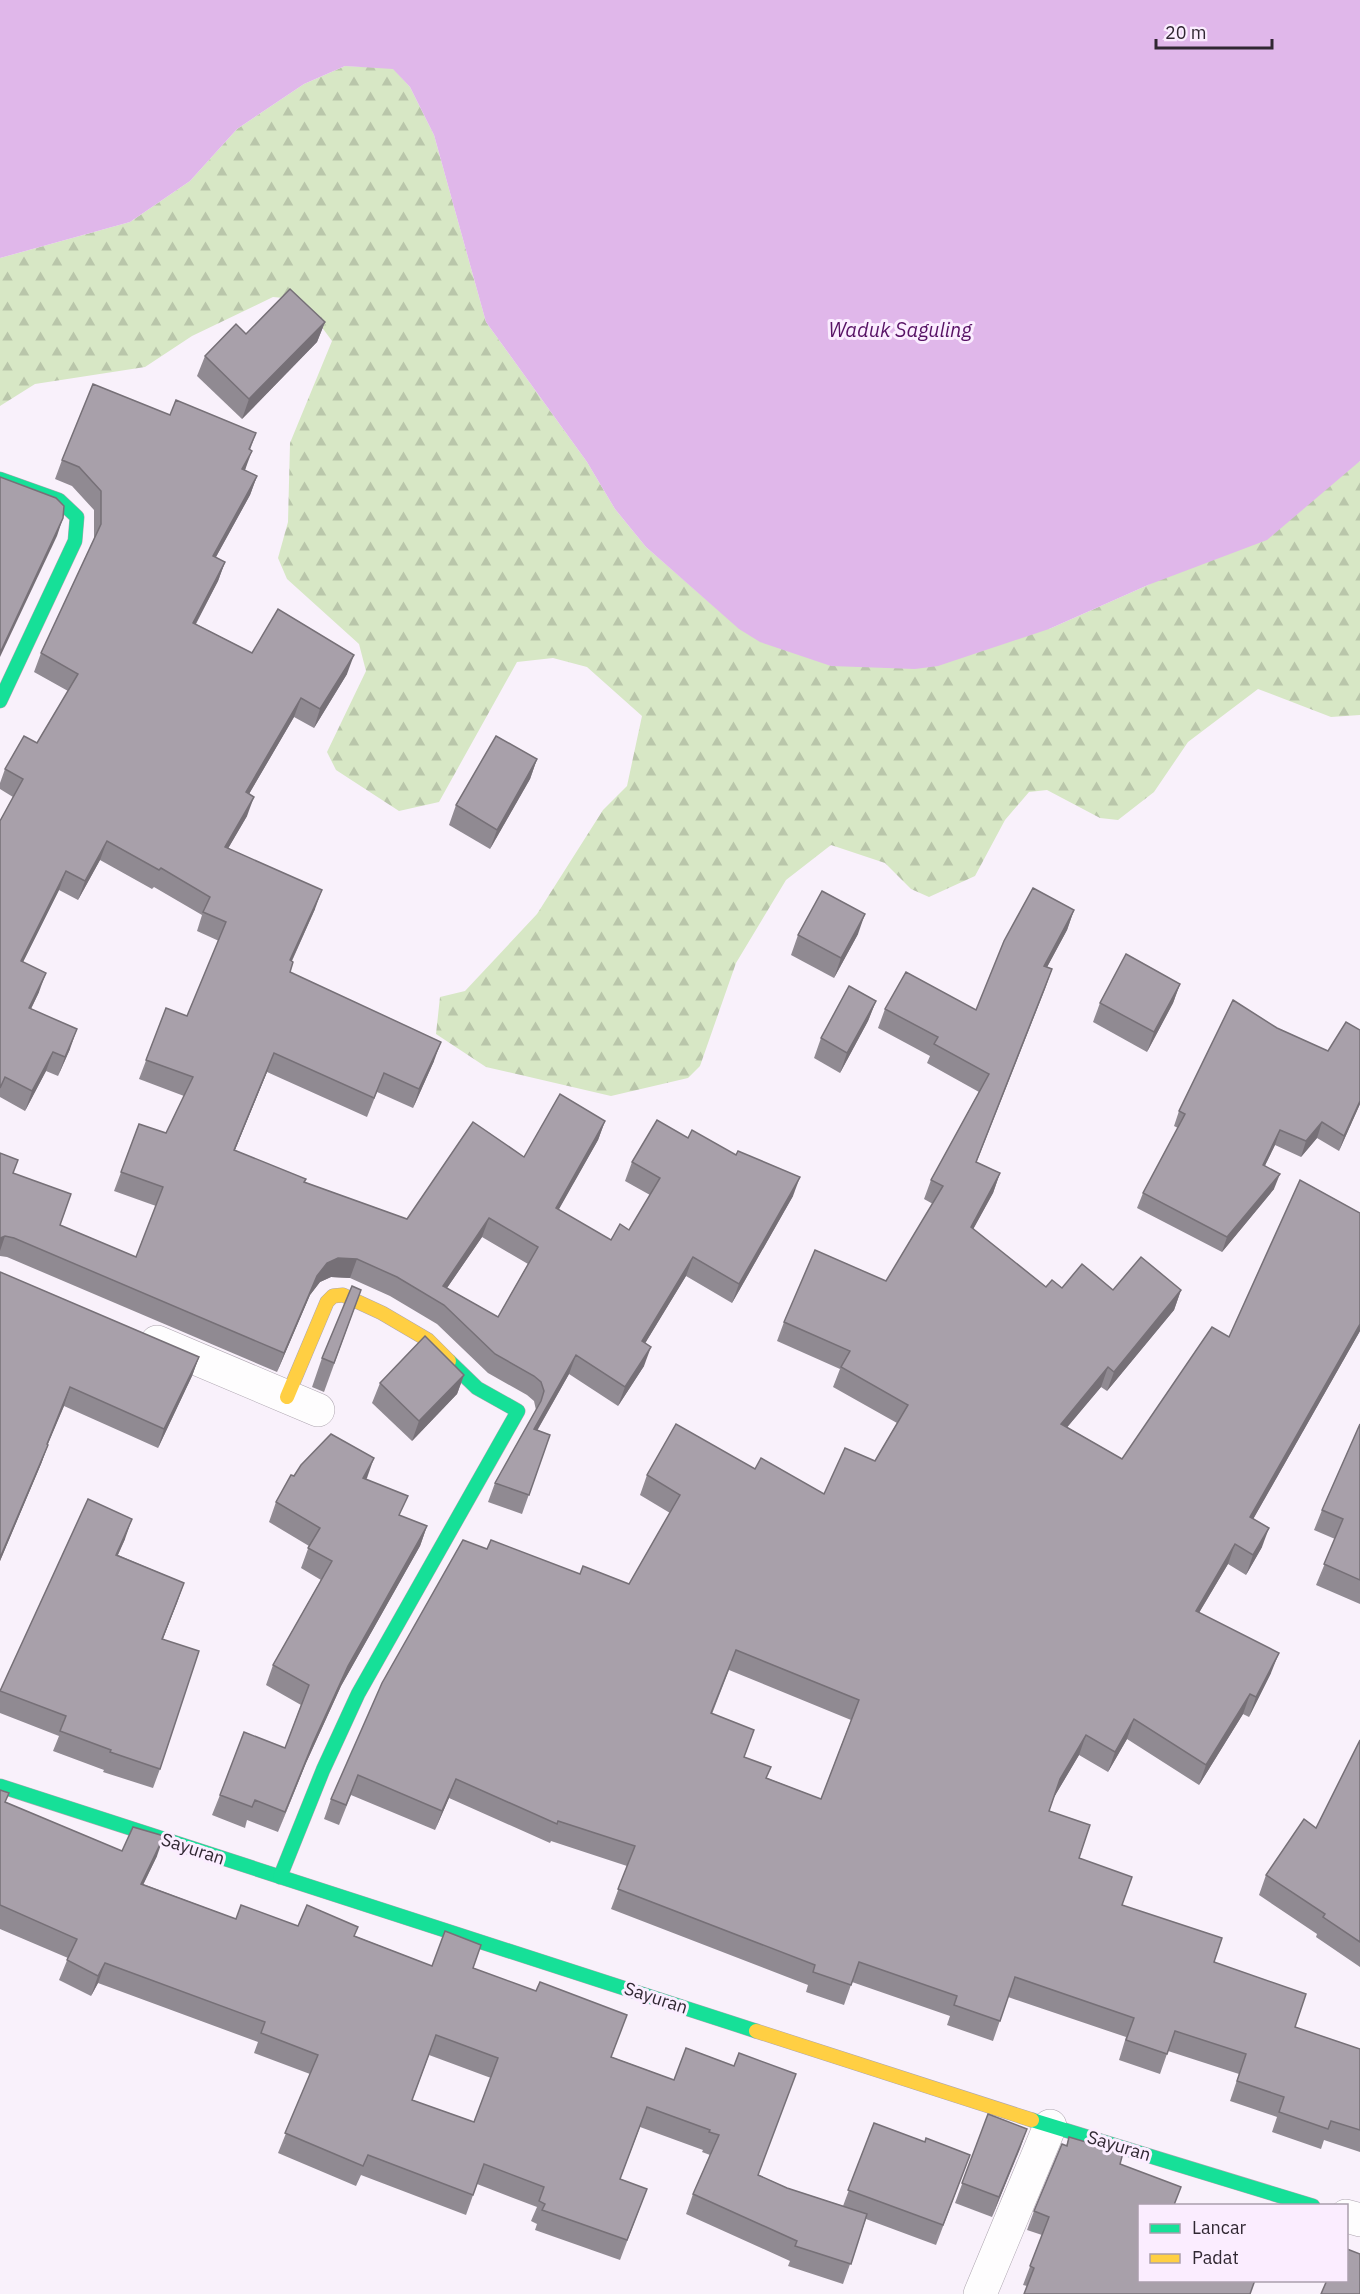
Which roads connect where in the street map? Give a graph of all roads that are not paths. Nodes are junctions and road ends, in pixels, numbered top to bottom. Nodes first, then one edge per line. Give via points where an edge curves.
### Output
1 (0, 480) edge
2 (0, 701) edge
3 (128, 1329) edge
4 (287, 1397) junction
5 (318, 1410) dead end
6 (0, 1786) edge
7 (280, 1877) junction
8 (1050, 2126) junction
9 (1310, 2204) edge
10 (980, 2294) edge

1 - 2 street via 59,500 77,517 75,541
3 - 4 street
4 - 5 street
4 - 7 street via 327,1302 333,1296 343,1295 428,1340 477,1388 518,1411 358,1694
6 - 7 street, Sayuran
7 - 8 street, Sayuran
8 - 9 street, Sayuran
8 - 10 street

